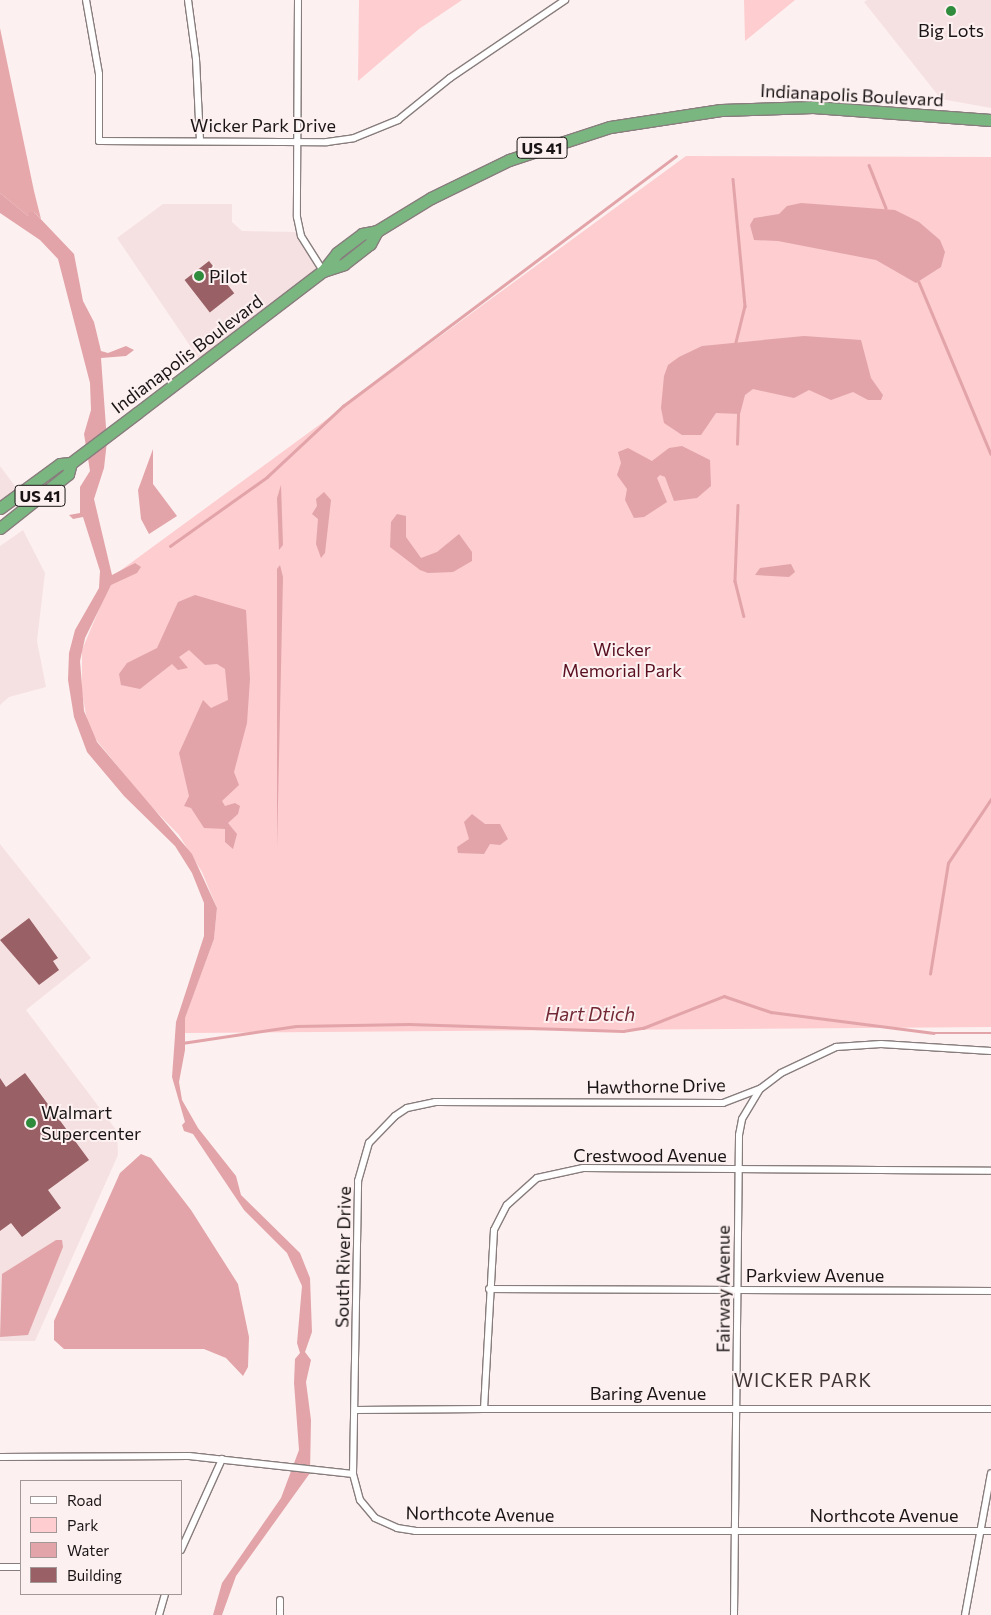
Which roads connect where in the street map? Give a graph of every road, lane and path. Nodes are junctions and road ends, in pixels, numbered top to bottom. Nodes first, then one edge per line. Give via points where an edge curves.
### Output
1 (86, 0) edge
2 (188, 0) edge
3 (298, 0) edge
4 (564, 0) edge
5 (991, 120) edge
6 (200, 140) junction
7 (297, 141) junction
8 (323, 271) junction
9 (71, 463) junction
10 (0, 508) edge
11 (0, 528) edge
12 (991, 1052) edge
13 (760, 1089) junction
14 (456, 1102) joint
15 (738, 1170) junction
16 (991, 1171) edge
17 (489, 1289) junction
18 (739, 1290) junction
19 (991, 1291) edge
20 (736, 1408) junction
21 (484, 1409) junction
22 (991, 1409) edge
23 (356, 1410) junction
24 (0, 1457) edge
25 (222, 1459) junction
26 (991, 1473) edge
27 (353, 1474) junction
28 (735, 1530) junction
29 (980, 1531) junction
30 (991, 1531) edge
31 (182, 1548) edge
32 (0, 1567) edge
33 (20, 1567) edge
34 (165, 1595) edge
35 (280, 1600) dead end
36 (159, 1615) edge
37 (280, 1615) edge
38 (734, 1615) edge
39 (965, 1615) edge

1 - 6 street, Wicker Park Drive via 99,74 98,141
2 - 6 street via 196,59
3 - 7 street
4 - 7 street, Wicker Park Drive via 450,78 411,112 385,127 342,140
5 - 8 highway, Indianapolis Boulevard / US 41 via 813,107 676,114 610,127 509,160 462,182 377,231 370,244 344,264
6 - 7 street, Wicker Park Drive
7 - 8 street via 298,227
8 - 9 highway, Indianapolis Boulevard / US 41
9 - 10 highway, Indianapolis Boulevard / US 41 via 60,464
9 - 11 highway, Indianapolis Boulevard / US 41 via 68,474
12 - 13 street, Hawthorne Drive via 881,1044 836,1047 781,1073
13 - 14 street, Hawthorne Drive via 723,1103
13 - 15 street, Fairway Avenue via 742,1119
14 - 23 street, South River Drive via 407,1108 376,1133 364,1153 358,1181
15 - 16 street, Crestwood Avenue
15 - 17 street, Crestwood Avenue via 583,1168 537,1178 522,1188 507,1205 494,1230
15 - 18 street, Fairway Avenue
17 - 18 street, Parkview Avenue
17 - 21 street, Crestwood Avenue
18 - 19 street, Parkview Avenue
18 - 20 street, Fairway Avenue
20 - 21 street, Baring Avenue
20 - 22 street, Baring Avenue
20 - 28 street, Fairway Avenue
21 - 23 street
23 - 27 street, South River Drive
24 - 25 street
25 - 27 street
25 - 31 street
26 - 29 street
27 - 28 street, Northcote Avenue via 355,1488 368,1511 397,1528
28 - 29 street, Northcote Avenue
28 - 38 street, Fairway Avenue
29 - 30 street, Northcote Avenue
29 - 39 street
32 - 33 street
34 - 36 street
35 - 37 street

